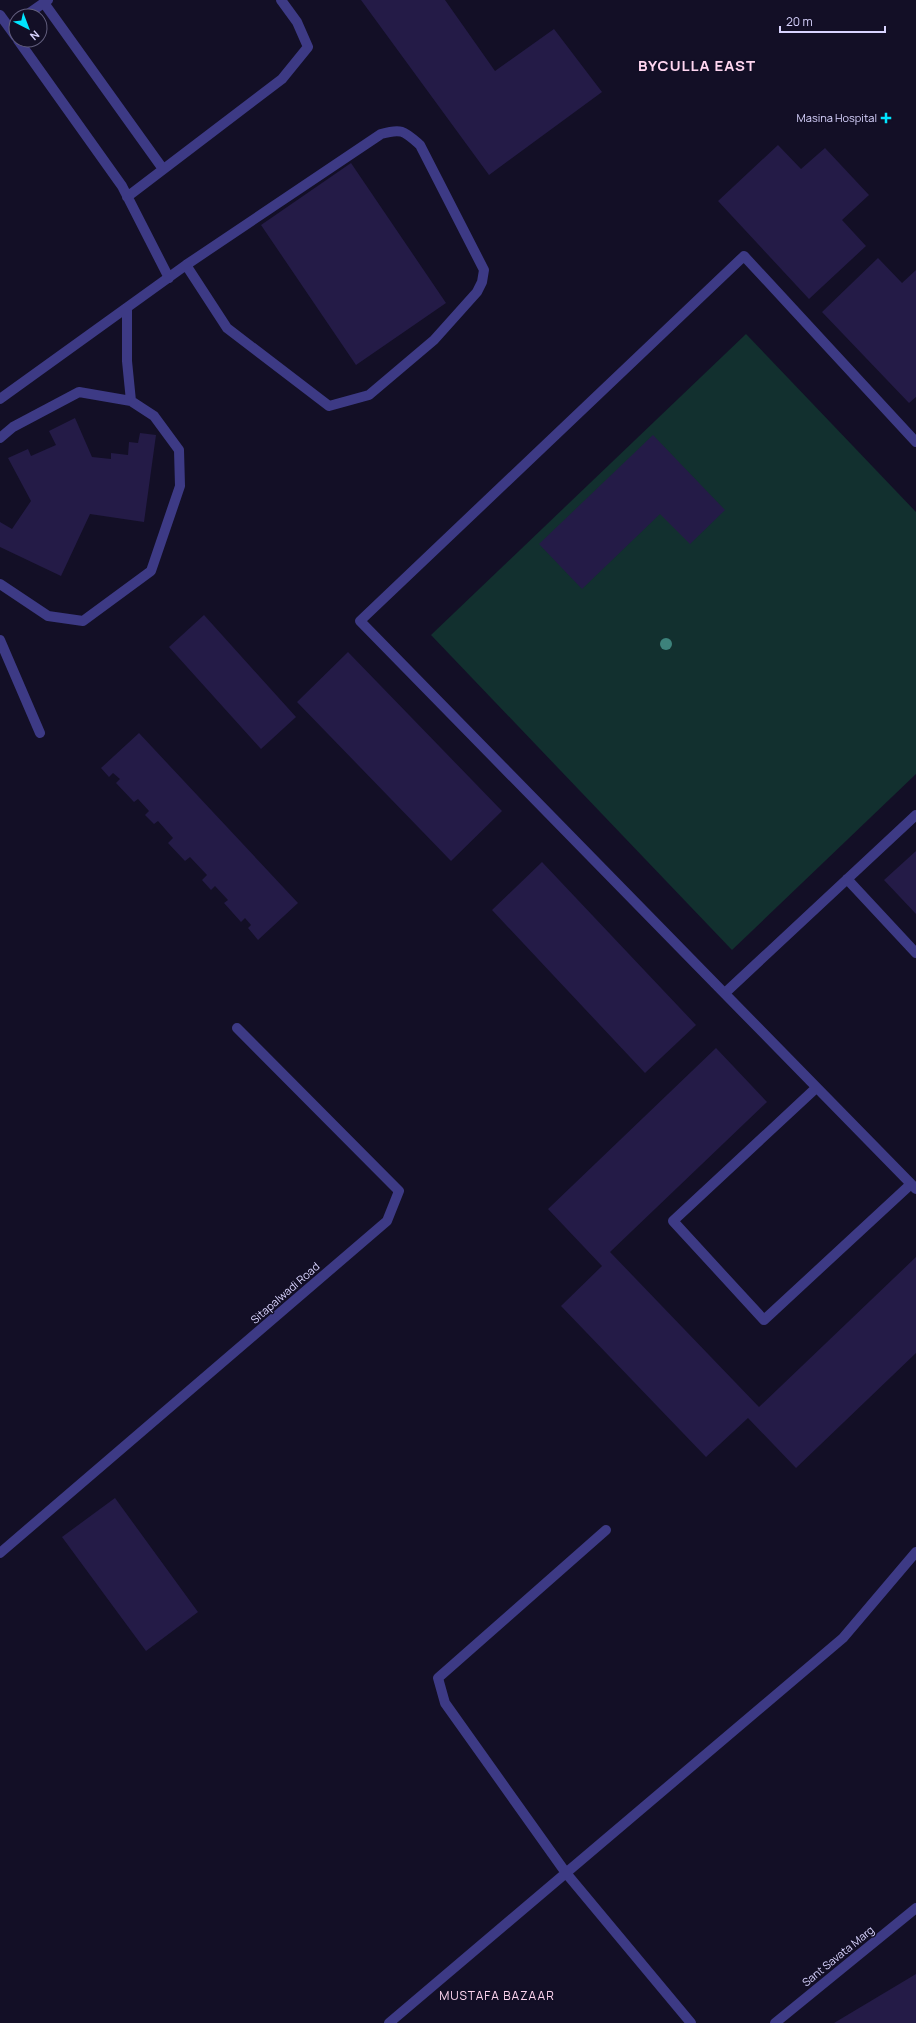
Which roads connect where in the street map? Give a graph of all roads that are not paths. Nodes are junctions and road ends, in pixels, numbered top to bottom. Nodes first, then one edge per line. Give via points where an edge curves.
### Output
1 (281, 0) edge
2 (46, 2) edge
3 (37, 8) edge
4 (0, 15) edge
5 (8, 21) edge
6 (24, 48) edge
7 (163, 169) junction
8 (127, 197) junction
9 (186, 265) junction
10 (169, 278) junction
11 (127, 308) junction
12 (0, 399) edge
13 (130, 401) junction
14 (0, 438) edge
15 (916, 442) edge
16 (0, 584) edge
17 (0, 640) edge
18 (40, 734) dead end
19 (916, 815) edge
20 (846, 879) junction
21 (916, 953) edge
22 (725, 992) junction
23 (237, 1028) dead end
24 (816, 1088) junction
25 (914, 1186) edge
26 (606, 1530) dead end
27 (916, 1552) edge
28 (0, 1553) edge
29 (566, 1873) junction
30 (916, 1908) edge
31 (389, 2023) edge
32 (691, 2023) edge
33 (775, 2023) edge

1 - 7 street via 297,22 308,47 282,79
2 - 3 street
2 - 7 street
4 - 5 street
6 - 8 street via 122,186
7 - 8 street
8 - 10 street
9 - 9 street via 381,134 397,129 420,144 484,270 477,292 434,340 369,395 329,406 227,328
9 - 10 street
10 - 11 street
11 - 12 street
11 - 13 street via 126,349
13 - 14 street via 79,392 13,427
13 - 16 street via 154,416 179,450 180,486 151,571 83,620 48,616
15 - 22 street via 744,256 360,621
17 - 18 street
19 - 20 street
20 - 21 street
20 - 22 street
22 - 24 street
23 - 28 street, Sitapalwadi Road via 399,1191 387,1221
24 - 25 street
24 - 25 street via 673,1221 764,1320
26 - 29 street via 438,1678 446,1703
27 - 29 street via 843,1638
29 - 31 street
29 - 32 street
30 - 33 street, Sant Savata Marg

